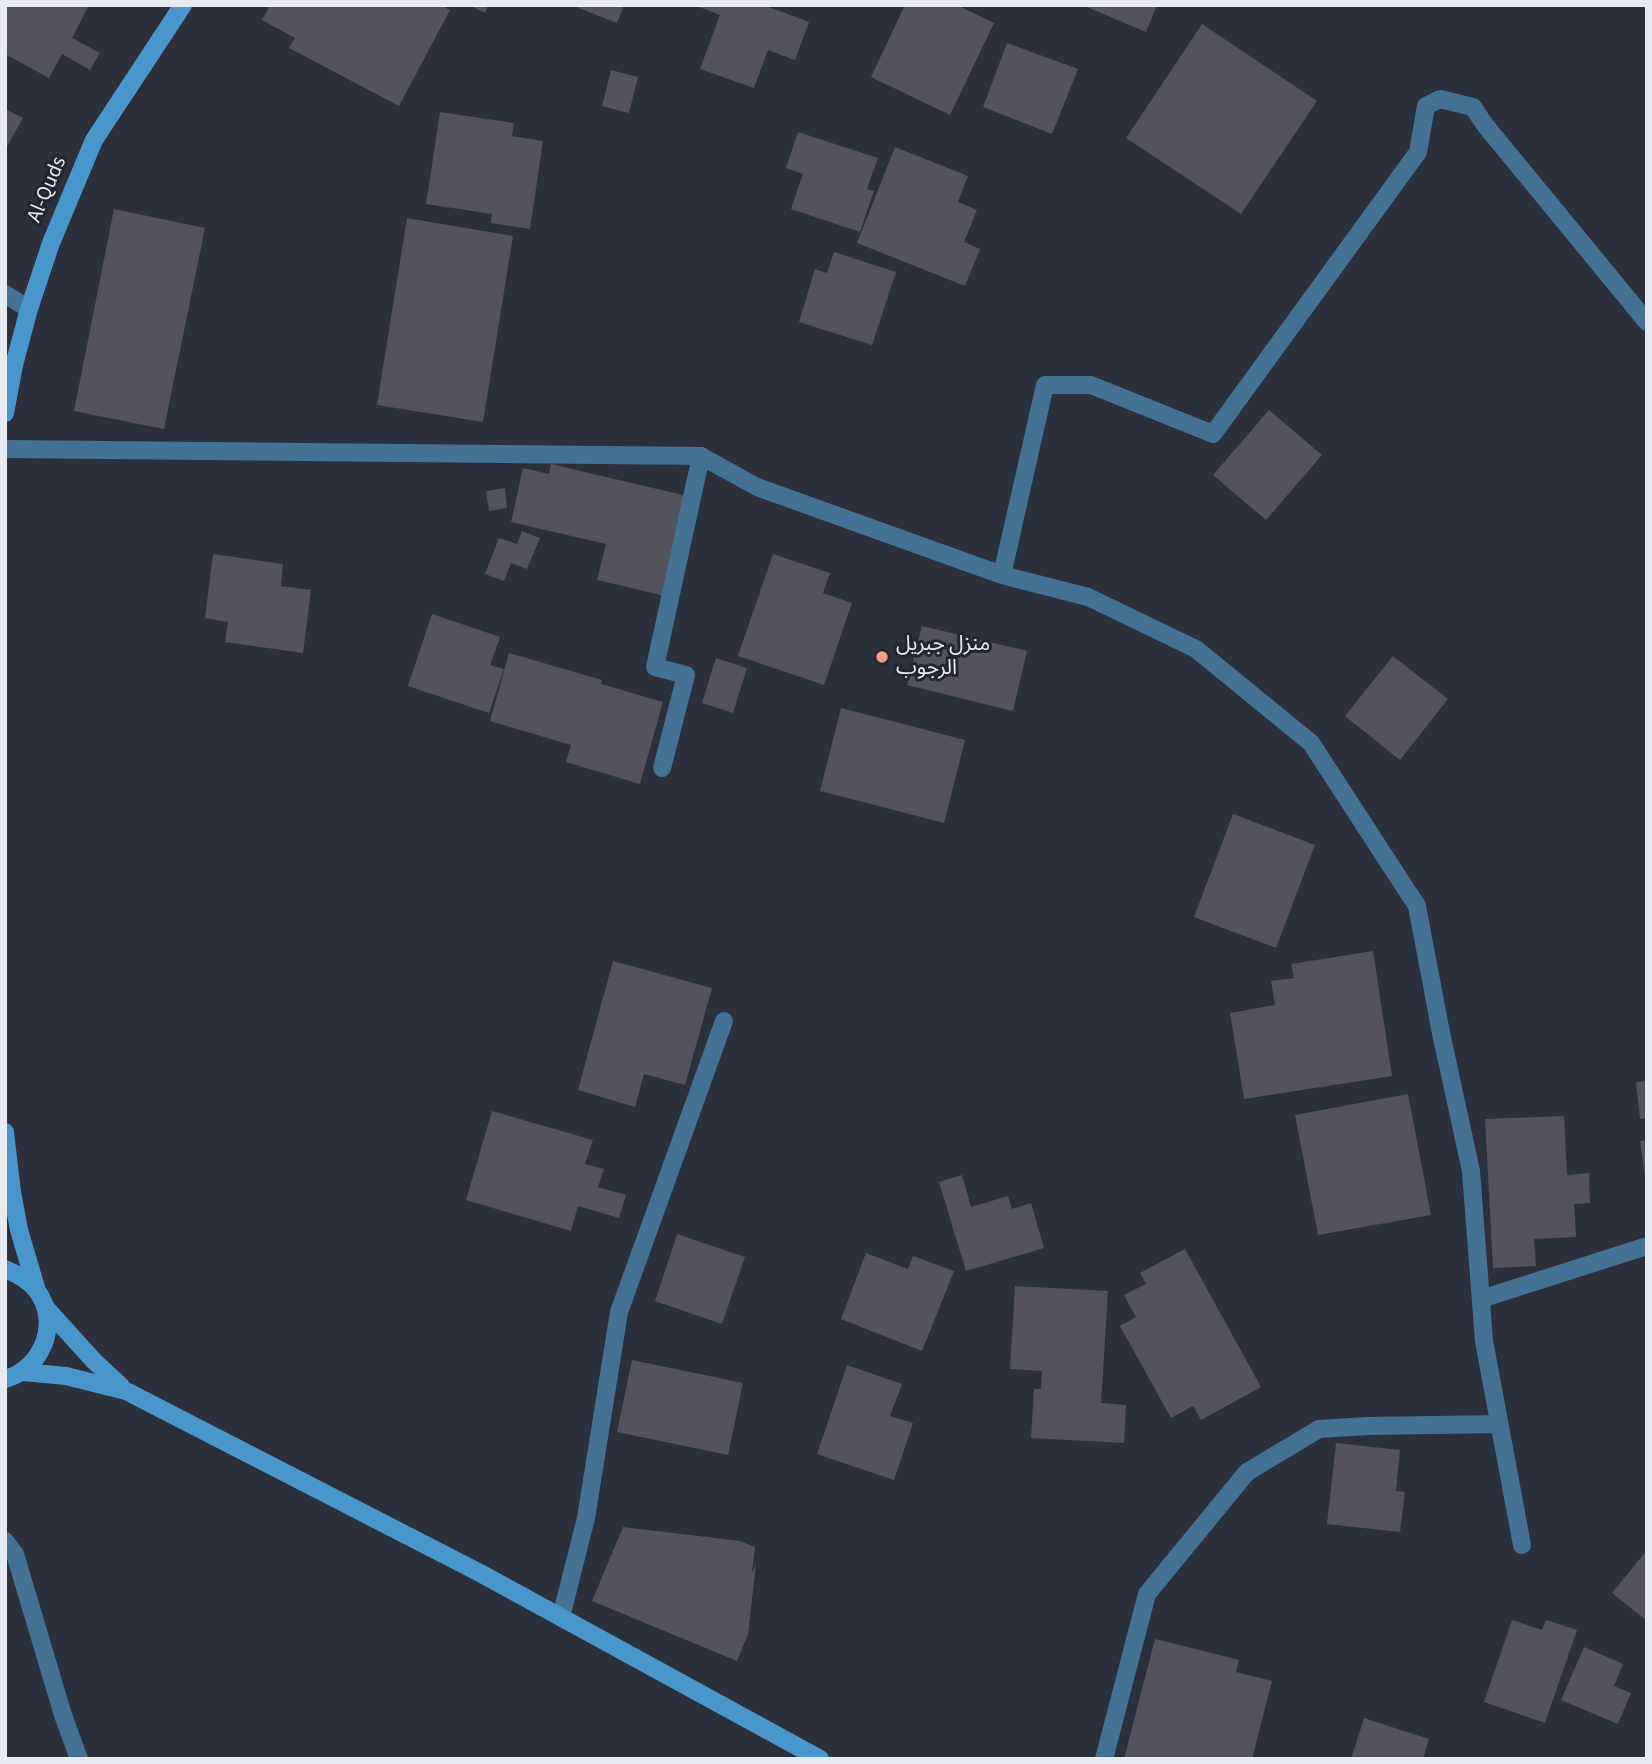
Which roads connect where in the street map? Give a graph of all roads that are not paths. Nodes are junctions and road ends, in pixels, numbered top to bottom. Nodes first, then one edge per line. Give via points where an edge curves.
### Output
1 (183, 5) edge
2 (5, 294) edge
3 (29, 309) junction
4 (1647, 322) edge
5 (5, 413) edge
6 (5, 449) edge
7 (701, 456) junction
8 (1002, 575) junction
9 (662, 768) dead end
10 (724, 1021) dead end
11 (5, 1132) edge
12 (1647, 1246) edge
13 (5, 1269) edge
14 (37, 1291) junction
15 (1481, 1299) junction
16 (46, 1307) junction
17 (12, 1378) edge
18 (126, 1391) junction
19 (1499, 1424) junction
20 (5, 1541) edge
21 (1522, 1545) dead end
22 (561, 1617) junction
23 (79, 1759) edge
24 (820, 1759) edge
25 (1104, 1759) edge

1 - 3 street, Al-Quds via 94,139
2 - 3 street
3 - 5 street, Al-Quds
4 - 8 street via 1473,107 1440,99 1426,106 1418,152 1213,434 1091,385 1045,385
6 - 7 street
7 - 8 street via 757,487
7 - 9 street via 655,667 686,675
8 - 15 street via 1088,597 1196,649 1311,743 1417,906 1471,1171
10 - 22 street via 620,1312 586,1518
11 - 14 street via 19,1230
12 - 15 street
13 - 14 street
14 - 16 street
15 - 19 street
16 - 17 street via 45,1343 37,1359
16 - 18 street
17 - 18 street via 66,1376
18 - 22 street
19 - 21 street
19 - 25 street via 1319,1429 1247,1472 1147,1594
20 - 23 street via 15,1554
22 - 24 street

